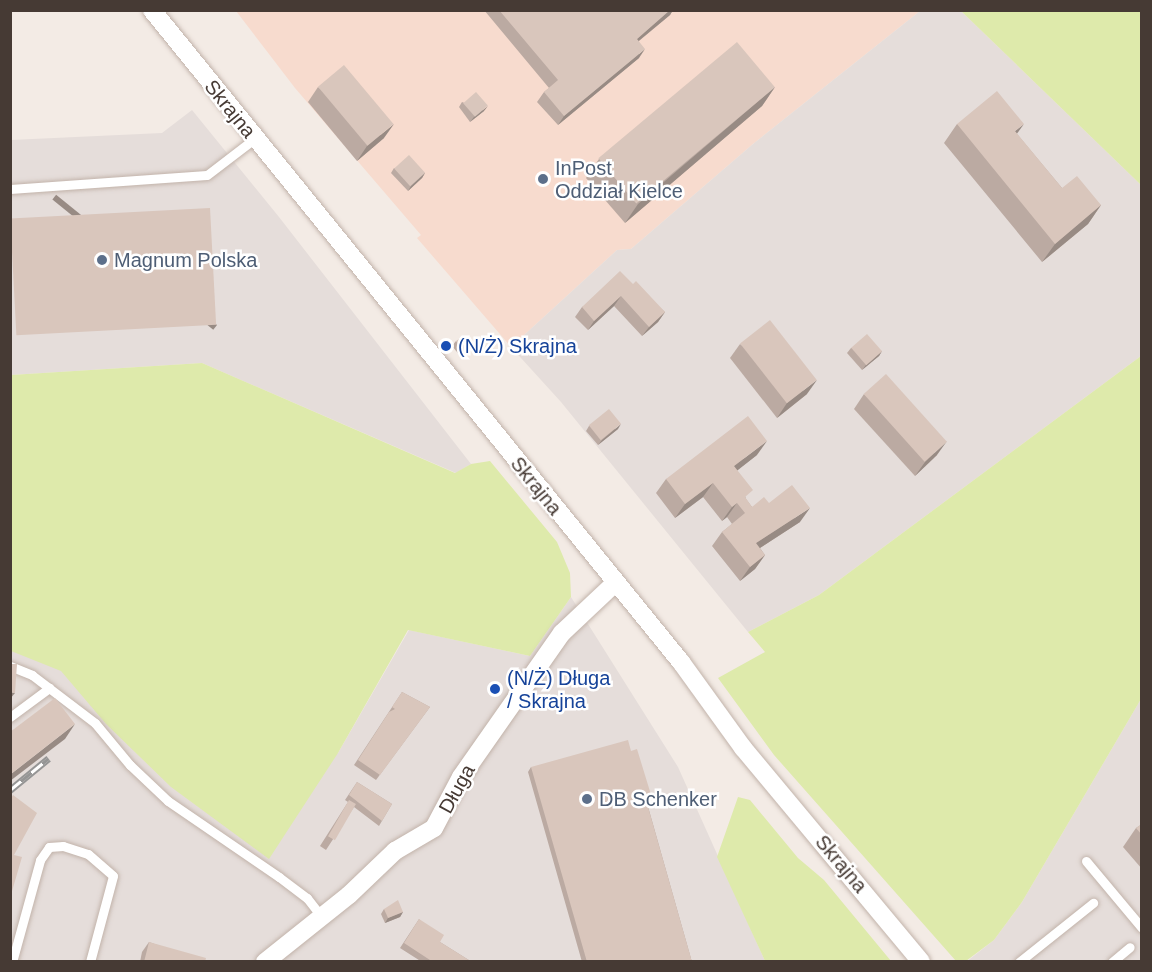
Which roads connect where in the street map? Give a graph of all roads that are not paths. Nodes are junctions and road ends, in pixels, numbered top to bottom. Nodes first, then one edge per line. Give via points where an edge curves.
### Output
1 (152, 10) edge
2 (254, 139) junction
3 (10, 189) edge
4 (615, 583) junction
5 (10, 666) edge
6 (49, 688) junction
7 (10, 717) edge
8 (1086, 861) dead end
9 (1093, 903) dead end
10 (322, 917) junction
11 (1142, 928) edge
12 (1130, 947) dead end
13 (12, 962) edge
14 (90, 962) edge
15 (265, 962) edge
16 (921, 962) edge
17 (1019, 962) edge
18 (1112, 962) edge

1 - 2 street, Skrajna
2 - 3 lane via 207,175
2 - 4 street, Skrajna
4 - 10 street, Długa via 562,633 464,772 434,828 395,851
4 - 16 street, Skrajna via 681,662 743,748
5 - 6 lane
6 - 7 lane
6 - 10 lane via 95,723 130,765 168,801 307,898
8 - 11 lane
9 - 17 lane
10 - 15 street, Długa
12 - 18 lane
13 - 14 lane via 40,860 49,847 63,846 88,854 113,876

